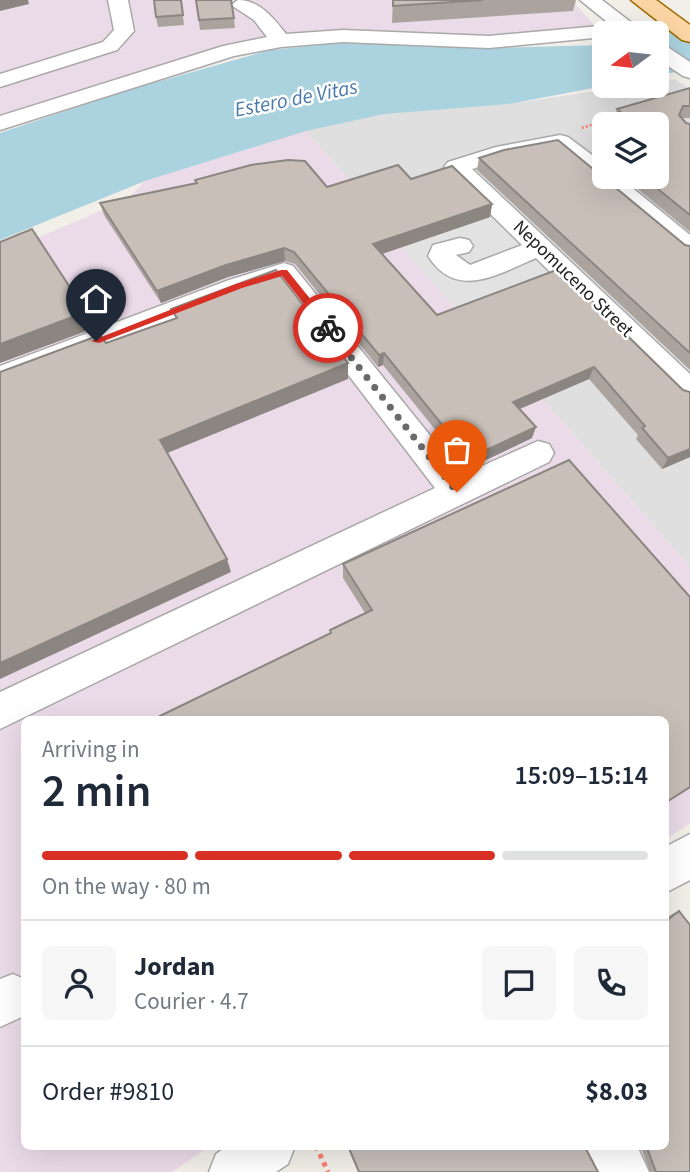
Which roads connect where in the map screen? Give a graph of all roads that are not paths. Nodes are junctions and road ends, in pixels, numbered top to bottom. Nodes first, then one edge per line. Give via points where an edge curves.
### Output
1 (118, 0) edge
2 (590, 0) edge
3 (642, 0) edge
4 (241, 5) dead end
5 (618, 21) edge
6 (685, 31) edge
7 (592, 34) edge
8 (281, 41) junction
9 (669, 57) edge
10 (690, 72) edge
11 (3, 75) edge
12 (0, 123) edge
13 (592, 166) edge
14 (620, 189) edge
15 (460, 246) dead end
16 (540, 247) junction
17 (690, 248) edge
18 (0, 377) edge
19 (690, 392) edge
20 (538, 453) dead end
21 (457, 492) junction
22 (0, 711) edge
23 (264, 1150) edge
24 (610, 1150) edge
25 (234, 1172) edge
26 (624, 1172) edge

1 - 11 street via 124,31 110,46
2 - 5 street
3 - 6 main road
4 - 8 street via 261,16
7 - 8 street via 489,42 343,36
8 - 12 street via 230,50
9 - 10 street
13 - 16 street, Nepomuceno Street via 565,145 496,154 456,167
14 - 17 street
15 - 16 street via 442,251 440,256 458,271 472,274
16 - 19 street, Nepomuceno Street
18 - 21 street via 284,272
20 - 21 street
21 - 22 street
23 - 25 street
24 - 26 street

